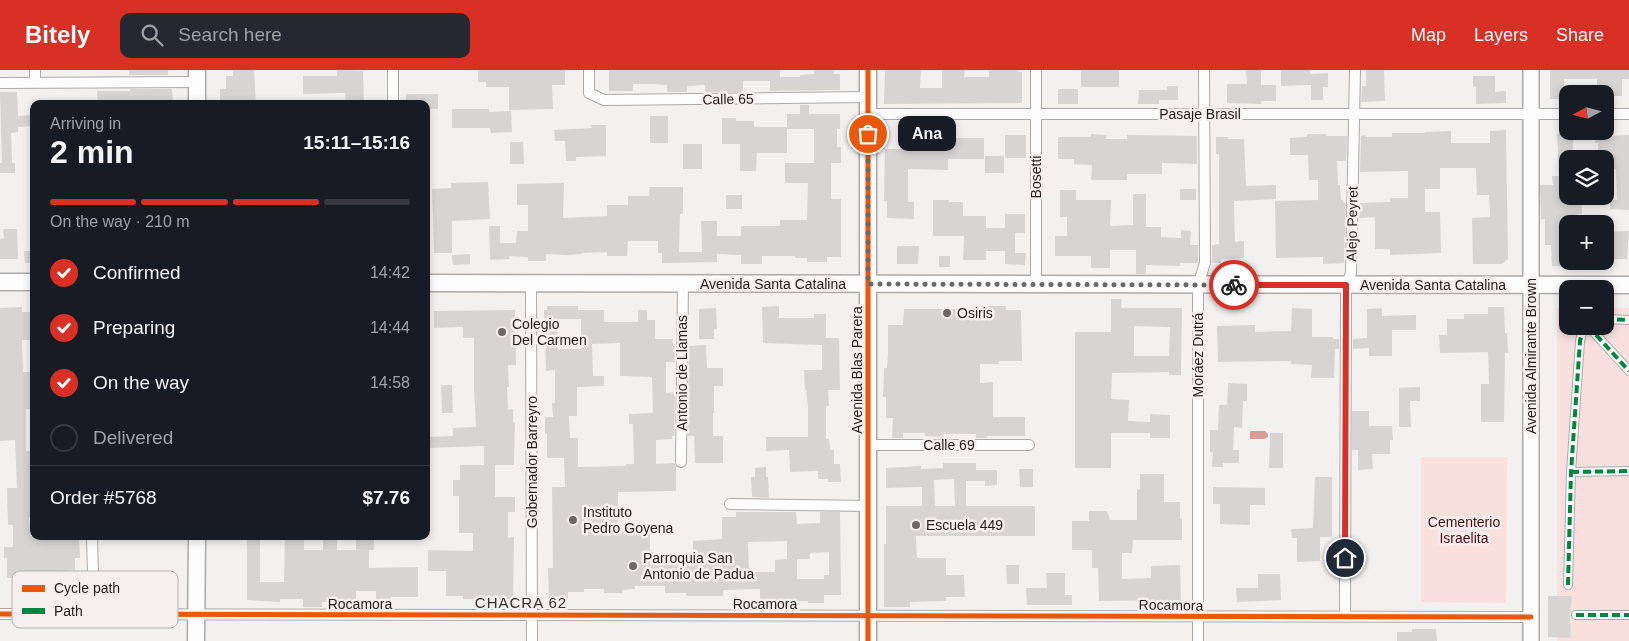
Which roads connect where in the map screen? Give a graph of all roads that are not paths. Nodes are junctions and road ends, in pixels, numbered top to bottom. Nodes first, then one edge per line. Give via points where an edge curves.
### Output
1 (35, 70) edge
2 (393, 70) edge
3 (589, 70) edge
4 (868, 70) edge
5 (1036, 70) edge
6 (1204, 70) edge
7 (1355, 70) edge
8 (1531, 70) edge
9 (197, 76) edge
10 (35, 82) junction
11 (0, 83) edge
12 (868, 97) junction
13 (197, 100) edge
14 (393, 100) edge
15 (868, 114) junction
16 (1036, 114) junction
17 (1204, 114) junction
18 (1355, 114) junction
19 (1531, 114) junction
20 (1559, 114) edge
21 (1614, 114) edge
22 (1629, 114) edge
23 (0, 282) edge
24 (30, 282) edge
25 (430, 283) edge
26 (532, 284) junction
27 (683, 284) junction
28 (868, 284) junction
29 (1036, 284) junction
30 (1198, 285) junction
31 (1346, 285) junction
32 (1531, 285) junction
33 (1629, 285) edge
34 (1614, 320) edge
35 (1629, 320) edge
36 (1581, 335) edge
37 (1595, 335) edge
38 (1629, 371) edge
39 (868, 445) junction
40 (1029, 445) dead end
41 (681, 462) dead end
42 (1629, 471) edge
43 (1571, 472) junction
44 (730, 504) dead end
45 (868, 506) junction
46 (92, 540) edge
47 (197, 540) edge
48 (93, 571) edge
49 (1568, 585) dead end
50 (178, 614) edge
51 (197, 614) junction
52 (532, 615) junction
53 (1576, 615) dead end
54 (1629, 615) edge
55 (868, 616) junction
56 (1198, 617) junction
57 (1345, 617) junction
58 (1531, 617) junction
59 (196, 641) edge
60 (532, 641) edge
61 (868, 641) edge
62 (1198, 641) edge
63 (1531, 641) edge

1 - 10 street
2 - 14 street
3 - 12 street, Calle 65 via 589,94 604,100
4 - 12 main road, Avenida Blas Parera
5 - 16 street, Bosetti
6 - 17 street, Moráez Dutrá
7 - 18 street, Alejo Peyret
8 - 19 main road, Avenida Almirante Brown
9 - 10 street
9 - 13 main road
10 - 11 street
12 - 15 main road, Avenida Blas Parera
15 - 16 street, Pasaje Brasil
15 - 28 main road, Avenida Blas Parera
16 - 17 street, Pasaje Brasil
16 - 29 street, Bosetti
17 - 18 street, Pasaje Brasil
17 - 30 street, Moráez Dutrá via 1204,263
18 - 19 street, Pasaje Brasil
18 - 31 street, Alejo Peyret via 1351,273
19 - 20 street, Pasaje Brasil
19 - 32 main road, Avenida Almirante Brown
21 - 22 street
23 - 24 main road
25 - 26 main road, Avenida Santa Catalina
26 - 27 main road, Avenida Santa Catalina
26 - 52 street, Gobernador Barreyro
27 - 28 main road, Avenida Santa Catalina
27 - 41 street, Antonio de Llamas
28 - 29 main road, Avenida Santa Catalina
28 - 39 main road, Avenida Blas Parera
29 - 30 main road, Avenida Santa Catalina
30 - 31 main road, Avenida Santa Catalina
30 - 56 street, Moráez Dutrá
31 - 32 main road, Avenida Santa Catalina
31 - 57 street, Alejo Peyret
32 - 33 main road, Avenida Santa Catalina
32 - 58 main road, Avenida Almirante Brown
34 - 35 street
36 - 43 street
37 - 38 street
39 - 40 street, Calle 69
39 - 45 main road, Avenida Blas Parera
42 - 43 street
43 - 49 street
44 - 45 street
45 - 55 main road, Avenida Blas Parera
46 - 48 street
47 - 51 main road
50 - 51 street, Rocamora
51 - 52 street, Rocamora
51 - 59 main road
52 - 55 street, Rocamora
52 - 60 street, Gobernador Barreyro
53 - 54 street
55 - 56 street, Rocamora
55 - 61 main road, Avenida Blas Parera
56 - 57 street, Rocamora
56 - 62 street, Moráez Dutrá
57 - 58 street, Rocamora
58 - 63 main road, Avenida Almirante Brown

